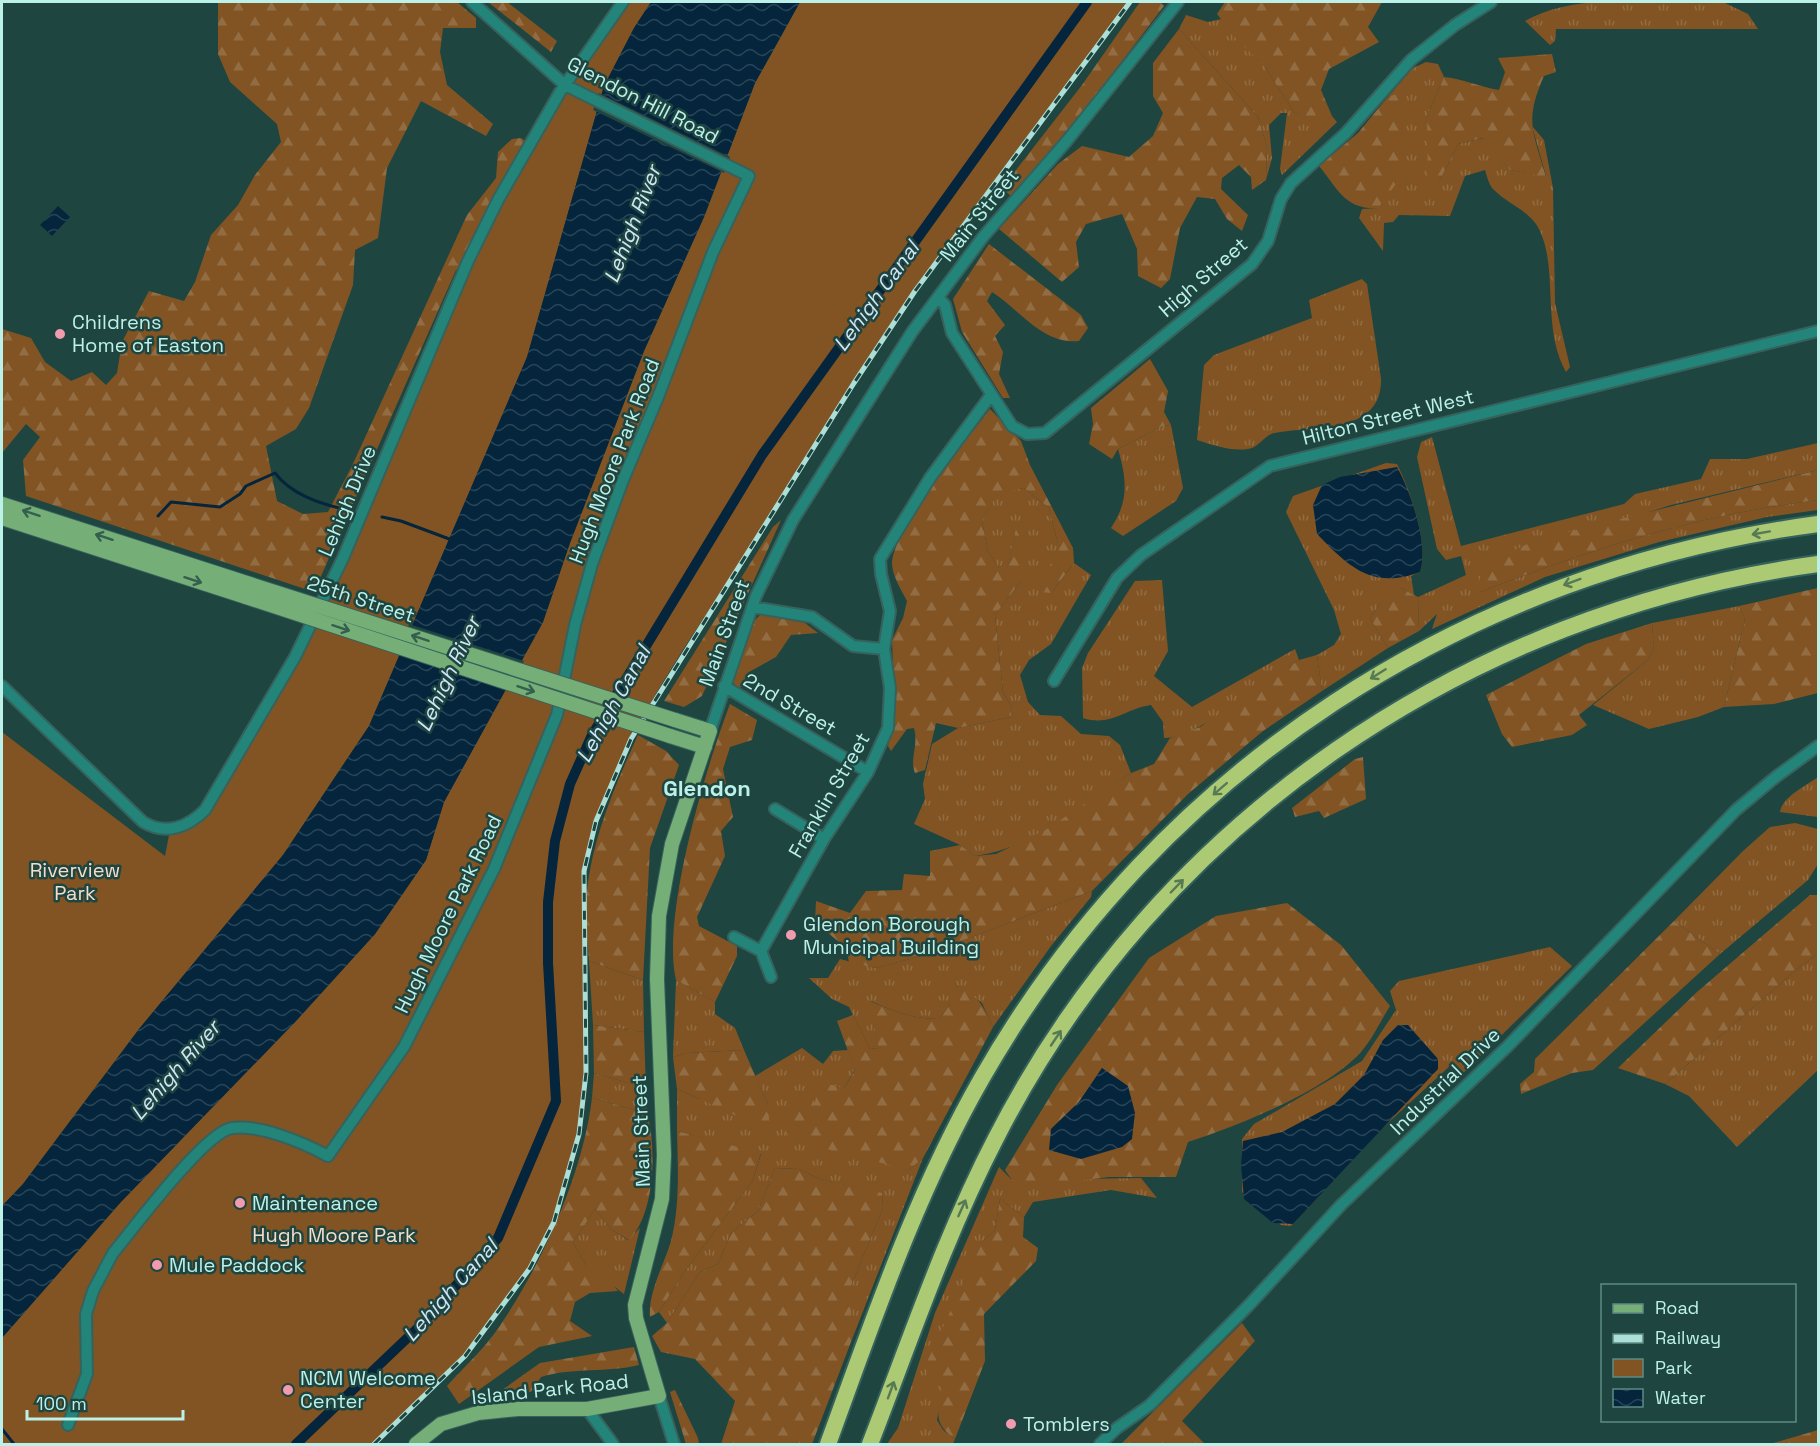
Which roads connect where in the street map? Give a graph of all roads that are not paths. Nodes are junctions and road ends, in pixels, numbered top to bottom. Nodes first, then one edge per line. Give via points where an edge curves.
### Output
1 (472, 2) edge
2 (623, 2) edge
3 (1178, 2) edge
4 (1491, 2) edge
5 (565, 85) junction
6 (749, 176) joint
7 (938, 297) junction
8 (1818, 331) edge
9 (991, 395) junction
10 (2, 504) edge
11 (2, 518) edge
12 (1818, 524) edge
13 (57, 529) junction
14 (1818, 564) edge
15 (248, 590) junction
16 (752, 608) junction
17 (884, 649) junction
18 (1054, 681) dead end
19 (2, 686) edge
20 (724, 686) junction
21 (710, 731) junction
22 (1818, 746) edge
23 (705, 747) junction
24 (868, 772) junction
25 (775, 809) dead end
26 (824, 839) junction
27 (734, 937) dead end
28 (761, 951) junction
29 (771, 977) dead end
30 (659, 1396) junction
31 (587, 1409) junction
32 (68, 1425) dead end
33 (416, 1444) edge
34 (613, 1444) edge
35 (674, 1444) edge
36 (828, 1444) edge
37 (870, 1444) edge
38 (1100, 1444) edge

1 - 5 street, Glendon Hill Road
2 - 5 street, Lehigh Drive
3 - 7 street, Main Street
4 - 9 street, High Street via 1411,60 1346,133 1291,183 1281,199 1268,241 1252,264 1045,433 1019,432
5 - 6 street, Glendon Hill Road
5 - 19 street, Lehigh Drive via 498,200 468,261 343,558 295,657 200,815 170,830 143,822
6 - 32 street, Hugh Moore Park Road via 713,252 592,564 557,715 494,869 404,1047 328,1156 305,1143 248,1129 223,1131 203,1146 102,1270 86,1314 87,1374
7 - 9 street, High Street via 945,305 952,333
7 - 16 street, Main Street via 793,520
8 - 18 street, Hilton Street West via 1270,466 1141,555 1117,578
9 - 17 street, Franklin Street via 930,478 880,559 890,611
13 -> 10 main road, 25th Street
11 - 13 main road, 25th Street
12 -> 36 highway via 1641,560 1481,619 1419,650 1323,710 1260,756 1179,826 1120,887 1063,957 982,1078 920,1206
13 - 15 main road, 25th Street
37 -> 14 highway via 953,1229 1014,1105 1096,979 1151,914 1220,843 1276,793 1345,742 1432,689 1501,654 1674,592
21 -> 15 main road, 25th Street, bridge
15 -> 23 main road, 25th Street, bridge
16 - 17 street via 812,617 853,646
16 - 20 street, Main Street
17 - 24 street, Franklin Street via 890,688 888,728
20 - 21 street, Main Street
20 - 24 street, 2nd Street
21 - 23 main road, Main Street
22 - 38 street, Industrial Drive via 1736,810 1508,1046 1341,1206 1158,1396
23 - 30 main road, Main Street via 672,844 659,916 662,1199 635,1305
24 - 26 street, Franklin Street
25 - 26 street
26 - 28 street, Franklin Street
27 - 28 street
28 - 29 street
30 - 31 main road, Island Park Road
30 - 35 street
31 - 33 main road, Island Park Road via 478,1413 441,1424
31 - 34 street

